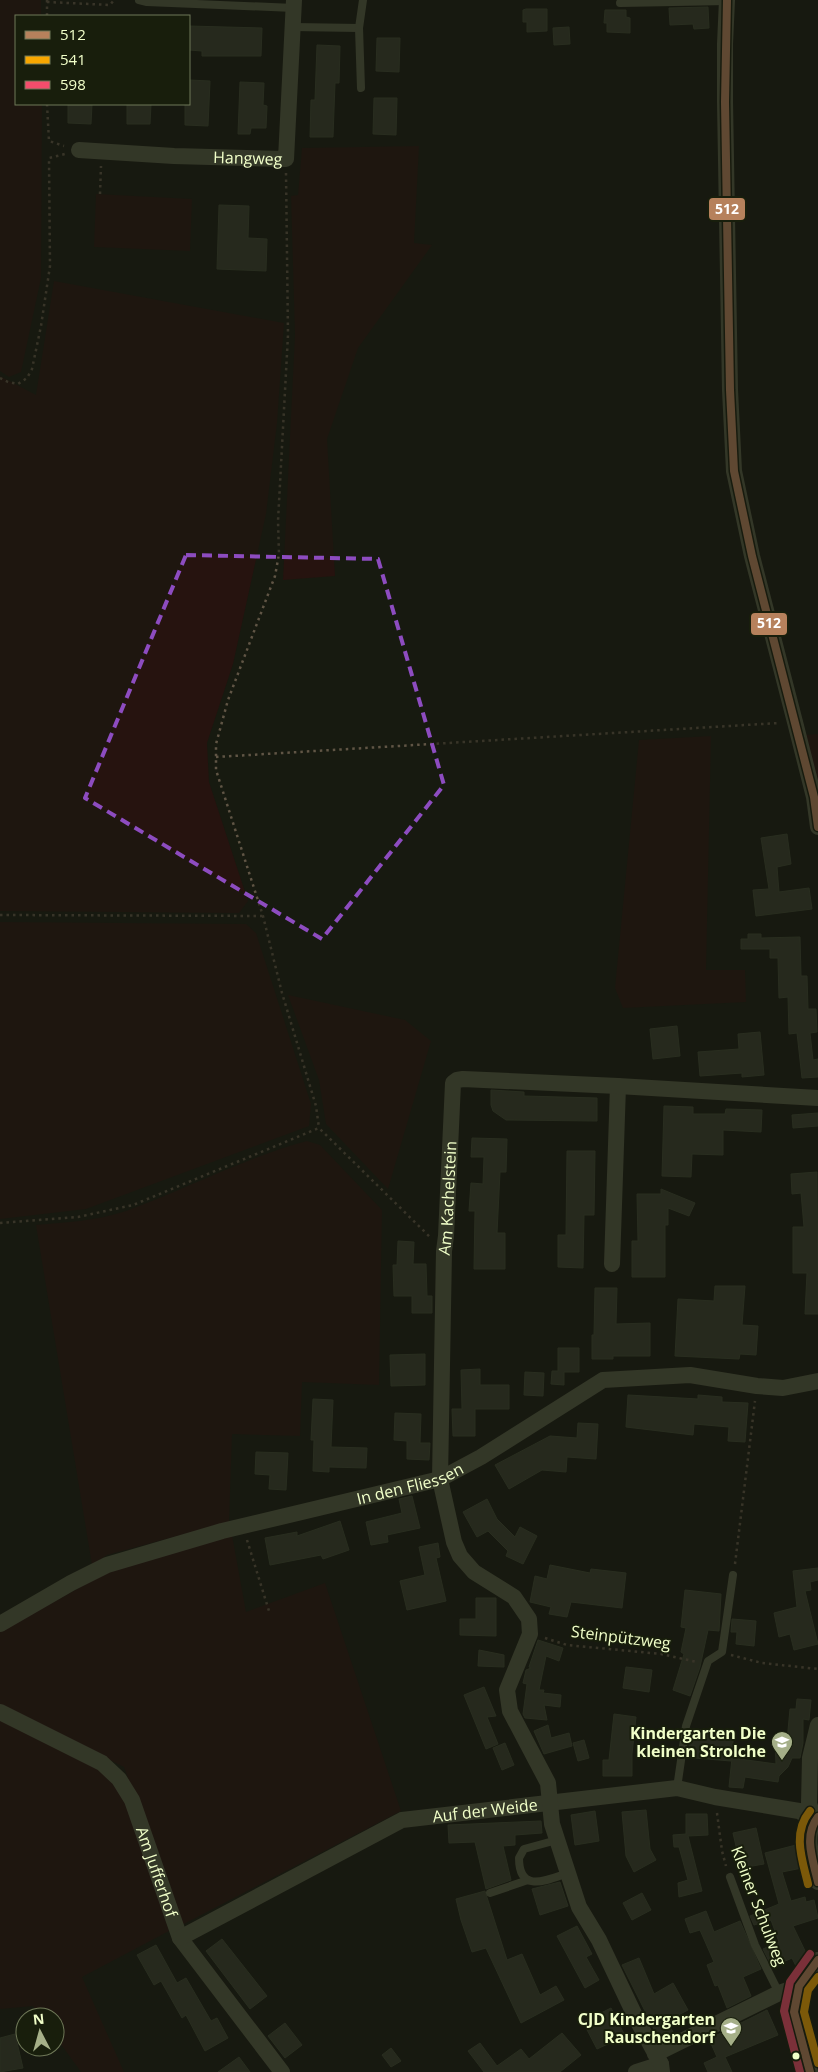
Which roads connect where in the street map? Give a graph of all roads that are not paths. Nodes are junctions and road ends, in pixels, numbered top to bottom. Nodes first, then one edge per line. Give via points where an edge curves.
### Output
1 (139, 0) edge
2 (363, 0) edge
3 (727, 0) edge
4 (620, 3) dead end
5 (294, 4) edge
6 (293, 27) junction
7 (359, 28) junction
8 (361, 88) dead end
9 (79, 150) road end
10 (818, 827) edge
11 (618, 1086) junction
12 (818, 1098) edge
13 (612, 1264) dead end
14 (818, 1381) edge
15 (440, 1479) junction
16 (733, 1576) road end
17 (0, 1624) edge
18 (0, 1712) edge
19 (818, 1726) edge
20 (677, 1788) junction
21 (550, 1802) junction
22 (816, 1818) edge
23 (557, 1840) junction
24 (568, 1873) junction
25 (730, 1877) road end
26 (528, 1880) junction
27 (818, 1882) edge
28 (490, 1893) dead end
29 (180, 1938) junction
30 (818, 1960) edge
31 (799, 1986) junction
32 (778, 1993) junction
33 (659, 2063) edge
34 (282, 2072) edge
35 (636, 2072) edge
36 (810, 2072) edge

1 - 5 lane, Hangweg
2 - 7 lane
3 - 4 lane
3 - 10 street via 730,390 734,471 752,556 814,797
5 - 6 street, Hangweg
6 - 7 lane
6 - 9 street, Hangweg via 286,159
7 - 8 lane
11 - 12 street, Am Kachelstein
11 - 13 street
11 - 15 street, Am Kachelstein via 463,1079 453,1084 444,1251
14 - 15 street, In den Fliessen via 783,1388 690,1375 603,1380
15 - 17 street, In den Fliessen via 243,1526 107,1565
15 - 21 street, Am Kachelstein via 460,1556 474,1572 514,1597 529,1618 530,1634 507,1690 507,1699 548,1783
16 - 20 lane via 722,1652 708,1662 686,1726
18 - 29 street, Am Jufferhof via 102,1763 119,1779 132,1800
19 - 22 street via 810,1758 809,1804
20 - 21 street, Auf der Weide
20 - 22 street, Auf der Weide via 799,1811
21 - 23 street
21 - 29 street, Auf der Weide via 402,1820
22 - 27 street via 809,1838
23 - 24 street
23 - 26 lane via 524,1849 519,1865 522,1875
24 - 26 lane via 538,1883
24 - 33 street via 579,1907 599,1940
25 - 32 lane, Kleiner Schulweg via 755,1945
26 - 28 lane
29 - 34 street, Am Jufferhof
30 - 31 street
31 - 32 street
31 - 36 street via 794,2012
32 - 33 street
33 - 35 street

